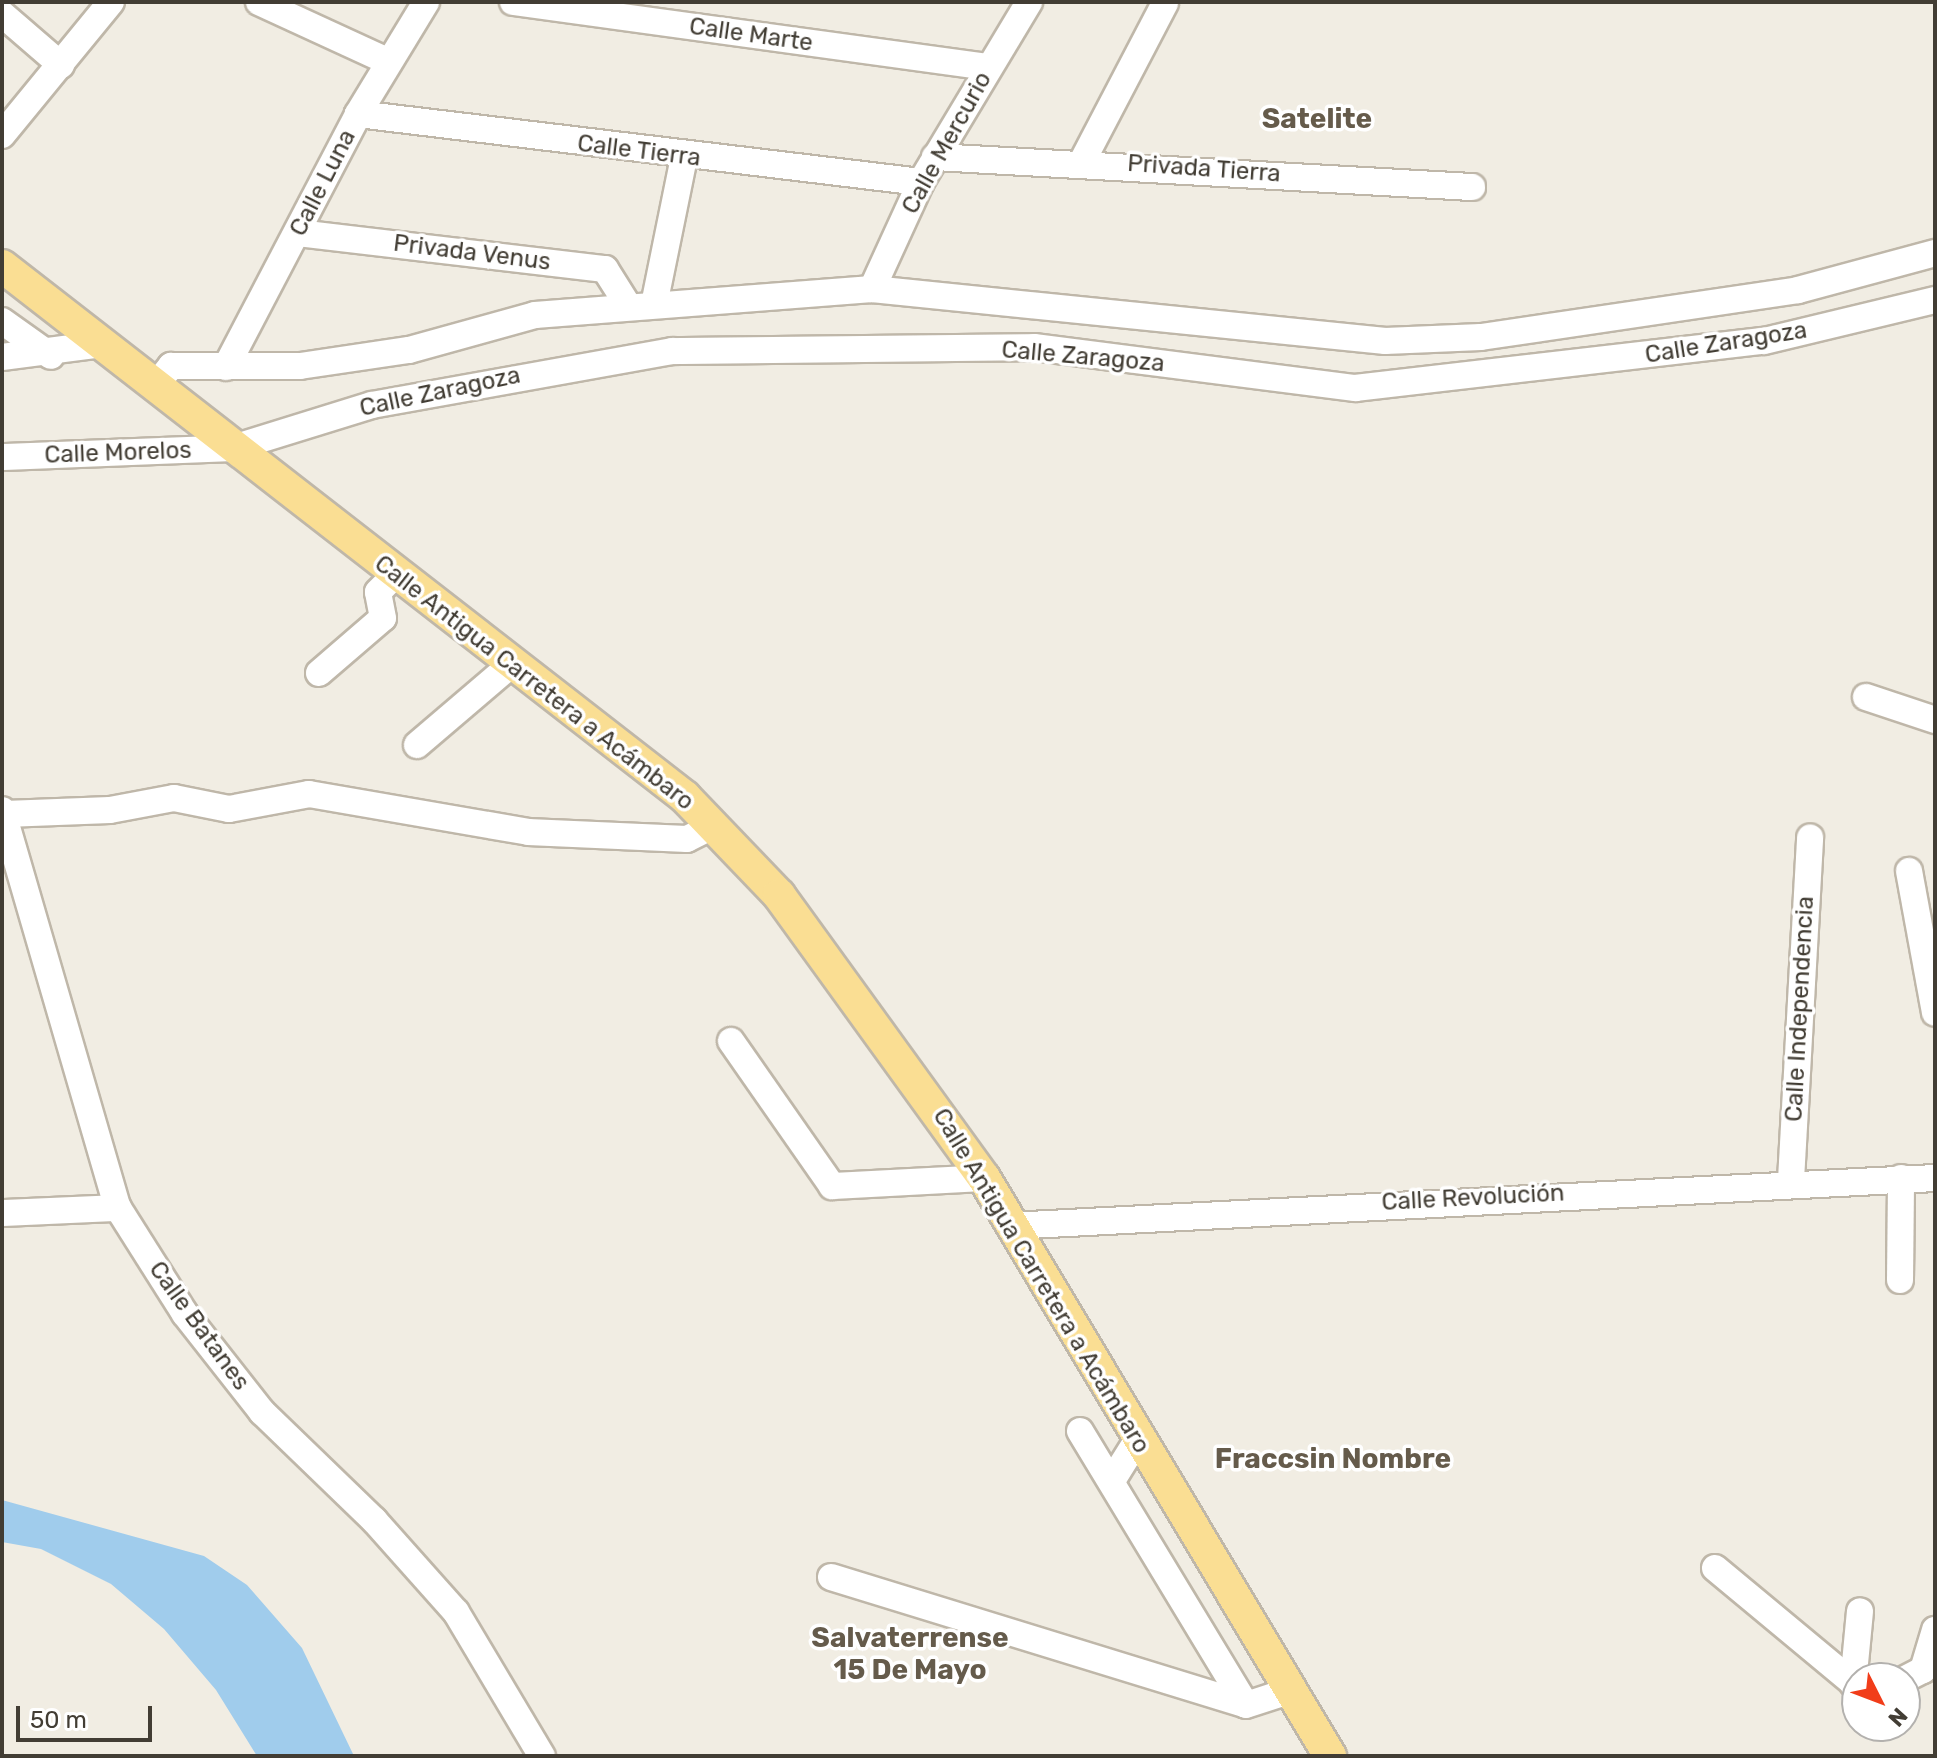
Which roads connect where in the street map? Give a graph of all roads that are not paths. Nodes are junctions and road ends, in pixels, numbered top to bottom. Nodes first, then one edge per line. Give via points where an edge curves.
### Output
1 (111, 2) edge
2 (259, 2) edge
3 (426, 2) edge
4 (513, 2) edge
5 (1029, 2) edge
6 (1165, 3) edge
7 (2, 14) edge
8 (387, 61) junction
9 (61, 65) junction
10 (989, 67) junction
11 (358, 114) junction
12 (2, 135) edge
13 (935, 157) junction
14 (684, 158) junction
15 (1083, 160) junction
16 (921, 182) junction
17 (1472, 187) dead end
18 (298, 233) junction
19 (1935, 253) edge
20 (2, 266) edge
21 (872, 289) junction
22 (655, 300) junction
23 (1935, 300) edge
24 (627, 304) junction
25 (2, 321) edge
26 (102, 344) junction
27 (51, 356) junction
28 (2, 357) edge
29 (226, 367) junction
30 (155, 386) junction
31 (233, 448) junction
32 (2, 457) edge
33 (395, 575) junction
34 (512, 664) junction
35 (319, 673) dead end
36 (1866, 697) dead end
37 (1935, 720) edge
38 (417, 745) dead end
39 (3, 812) edge
40 (714, 825) junction
41 (1810, 838) dead end
42 (1909, 871) dead end
43 (1935, 1013) edge
44 (731, 1041) dead end
45 (984, 1178) junction
46 (1901, 1178) junction
47 (1935, 1178) edge
48 (1791, 1180) junction
49 (118, 1208) junction
50 (2, 1213) edge
51 (1010, 1226) junction
52 (1900, 1280) dead end
53 (1080, 1431) dead end
54 (1138, 1439) junction
55 (1113, 1479) junction
56 (1715, 1568) dead end
57 (831, 1577) dead end
58 (1860, 1611) dead end
59 (1935, 1630) edge
60 (1857, 1662) edge
61 (1921, 1671) edge
62 (1841, 1673) edge
63 (1292, 1690) junction
64 (1246, 1705) junction
65 (542, 1756) edge
66 (1330, 1756) edge

1 - 9 street
2 - 8 street
3 - 8 street, Calle Luna
4 - 10 street, Calle Marte
5 - 10 street, Calle Mercurio
6 - 15 street
7 - 9 street
8 - 11 street, Calle Luna
9 - 12 street
10 - 13 street, Calle Mercurio
11 - 14 street, Calle Tierra
11 - 18 street, Calle Luna
13 - 15 street, Privada Tierra
13 - 16 street, Calle Mercurio
14 - 16 street, Calle Tierra
14 - 22 street
15 - 17 street, Privada Tierra
16 - 21 street, Calle Mercurio
18 - 24 street, Privada Venus via 605,269
18 - 29 street, Calle Luna
19 - 21 street via 1798,290 1481,337 1385,341
20 - 26 main road, Calle Antigua Carretera a Acámbaro
21 - 22 street
22 - 24 street
23 - 31 street, Calle Zaragoza via 1764,341 1355,388 1034,347 672,351 372,405
24 - 29 street via 535,315 409,350 300,366
25 - 27 street
26 - 27 street
26 - 30 main road, Calle Antigua Carretera a Acámbaro
27 - 28 street
29 - 30 street via 171,366
30 - 31 main road, Calle Antigua Carretera a Acámbaro
31 - 32 street, Calle Morelos
31 - 33 main road, Calle Antigua Carretera a Acámbaro
33 - 34 main road, Calle Antigua Carretera a Acámbaro
33 - 35 street via 378,592 383,618
34 - 38 street
34 - 40 main road, Calle Antigua Carretera a Acámbaro
36 - 37 street
39 - 40 street via 110,810 174,798 229,809 309,794 528,832 687,839
39 - 49 street, Calle Batanes
40 - 45 main road, Calle Antigua Carretera a Acámbaro via 779,895
41 - 48 street, Calle Independencia
42 - 43 street
44 - 45 street via 832,1186
45 - 51 main road, Calle Antigua Carretera a Acámbaro
46 - 47 street, Calle Revolución
46 - 48 street, Calle Revolución
46 - 52 street
48 - 51 street, Calle Revolución
49 - 50 street
49 - 65 street, Calle Batanes via 185,1314 262,1412 374,1520 456,1612
51 - 54 main road, Calle Antigua Carretera a Acámbaro
53 - 55 street
54 - 55 street
54 - 63 main road, Calle Antigua Carretera a Acámbaro
55 - 64 street
56 - 62 street
57 - 64 street
58 - 60 street
59 - 61 street
63 - 64 street
63 - 66 main road, Calle Antigua Carretera a Acámbaro

